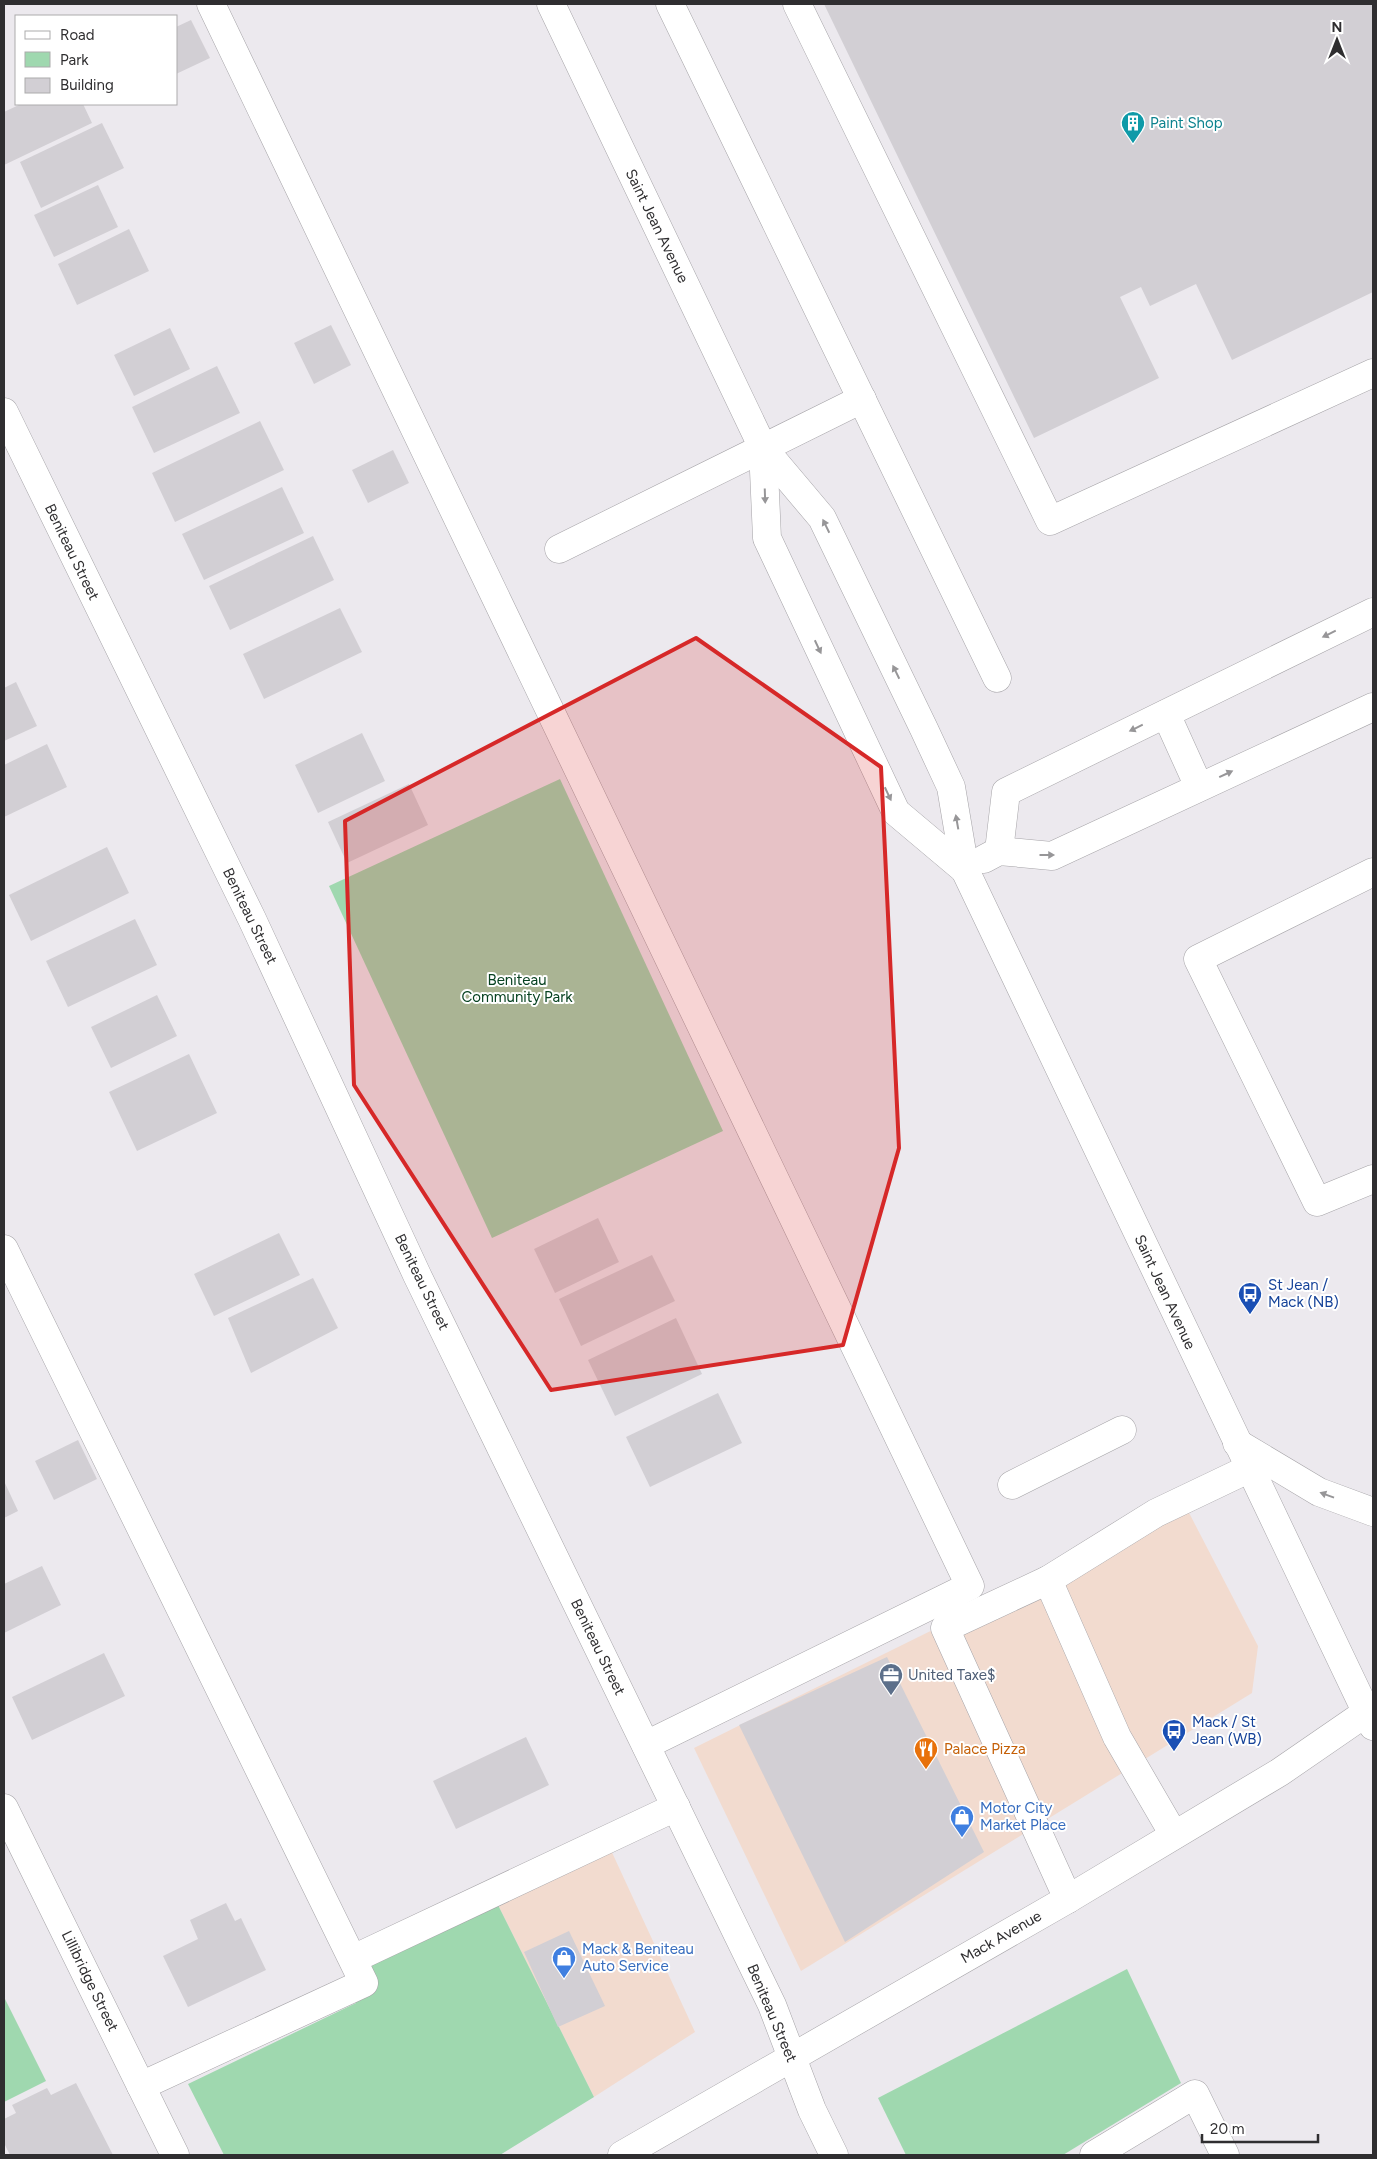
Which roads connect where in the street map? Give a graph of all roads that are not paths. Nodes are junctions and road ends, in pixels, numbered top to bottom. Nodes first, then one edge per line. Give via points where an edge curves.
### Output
1 (211, 4) edge
2 (550, 4) edge
3 (670, 4) edge
4 (798, 4) edge
5 (1373, 373) edge
6 (862, 399) junction
7 (4, 412) edge
8 (763, 448) junction
9 (559, 549) dead end
10 (1373, 612) edge
11 (997, 678) dead end
12 (1373, 707) edge
13 (1166, 714) junction
14 (1199, 787) junction
15 (998, 851) junction
16 (965, 870) junction
17 (1373, 872) edge
18 (1373, 1179) edge
19 (4, 1249) edge
20 (1122, 1430) dead end
21 (1258, 1464) junction
22 (1012, 1485) dead end
23 (1373, 1512) edge
24 (1048, 1580) junction
25 (970, 1586) junction
26 (984, 1610) junction
27 (1371, 1716) edge
28 (646, 1745) junction
29 (676, 1807) junction
30 (4, 1808) edge
31 (1174, 1835) junction
32 (1068, 1898) junction
33 (353, 1959) junction
34 (792, 2058) junction
35 (141, 2086) junction
36 (175, 2155) edge
37 (622, 2155) edge
38 (834, 2155) edge
39 (1094, 2155) edge
40 (1225, 2155) edge

1 - 25 street
2 - 8 street, Saint Jean Avenue
3 - 6 street
4 - 5 street via 1050,521
6 - 8 street
6 - 11 street
7 - 28 street, Beniteau Street via 252,918 413,1266
8 - 9 street
16 -> 8 street via 951,787 924,729 822,518
8 -> 16 street via 767,538 896,812
10 -> 13 street
14 -> 12 street
13 - 14 street
13 -> 15 street via 1006,792
15 -> 14 street via 1052,856
15 - 16 street
16 - 21 street, Saint Jean Avenue via 1237,1442
17 - 18 street via 1198,959 1317,1202
19 - 33 street
20 - 22 street
23 -> 21 street
21 - 24 street via 1156,1512
21 - 27 street
24 - 26 street
24 - 31 street via 1117,1737
25 - 26 street
25 - 28 street
26 - 32 street via 945,1628
27 - 31 street, Mack Avenue
28 - 29 street, Beniteau Street
29 - 33 street
29 - 34 street, Beniteau Street via 772,2005
30 - 35 street, Lillibridge Street
31 - 32 street, Mack Avenue
32 - 34 street, Mack Avenue
33 - 35 street via 364,1983
34 - 37 street, Mack Avenue
34 - 38 street, Beniteau Street
35 - 36 street, Lillibridge Street
39 - 40 street via 1195,2094

